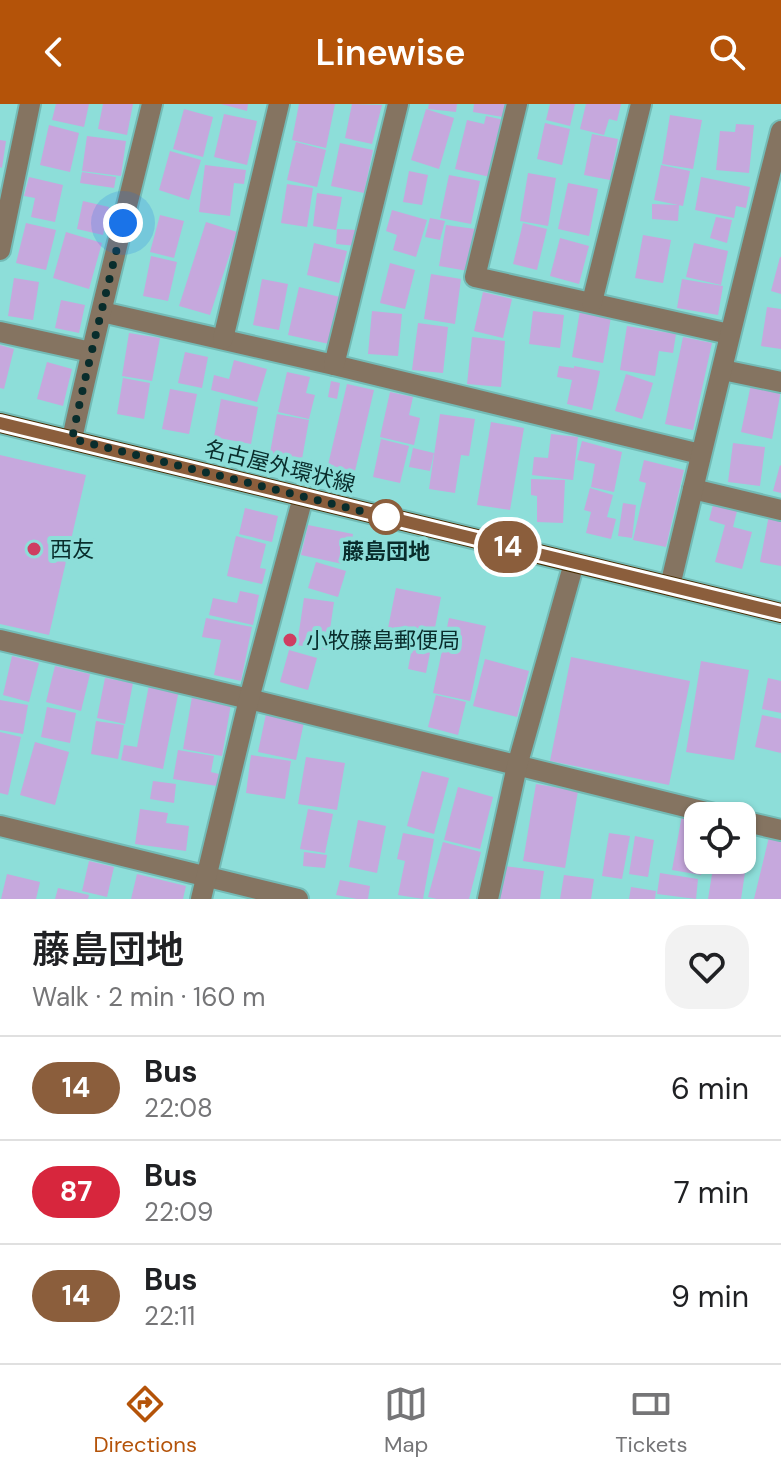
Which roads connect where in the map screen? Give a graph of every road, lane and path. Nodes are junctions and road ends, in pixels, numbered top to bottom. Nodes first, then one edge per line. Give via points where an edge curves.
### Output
1 (30, 104) edge
2 (152, 104) edge
3 (279, 104) edge
4 (398, 104) edge
5 (517, 104) edge
6 (641, 104) edge
7 (781, 131) edge
8 (4, 207) edge
9 (0, 250) edge
10 (592, 302) junction
11 (102, 312) junction
12 (0, 332) edge
13 (729, 334) junction
14 (223, 339) junction
15 (91, 352) junction
16 (334, 365) junction
17 (723, 370) junction
18 (781, 382) edge
19 (0, 423) edge
20 (72, 439) junction
21 (700, 454) junction
22 (693, 489) junction
23 (303, 497) junction
24 (781, 510) edge
25 (574, 563) junction
26 (670, 586) junction
27 (781, 613) edge
28 (0, 640) edge
29 (249, 699) junction
30 (517, 766) junction
31 (684, 807) edge
32 (756, 824) edge
33 (0, 826) edge
34 (781, 830) edge
35 (206, 878) junction
36 (201, 899) edge
37 (298, 899) edge
38 (488, 899) edge

1 - 8 street
2 - 11 street
3 - 14 street
4 - 16 street
5 - 10 street via 475,277
6 - 10 street
7 - 13 street
8 - 9 street
10 - 13 street
11 - 14 street
11 - 15 street
12 - 15 street
13 - 17 street
14 - 16 street
15 - 20 street
16 - 21 street
17 - 18 street
17 - 21 street
19 - 20 main road, 名古屋外環状線
20 - 23 main road, 名古屋外環状線
21 - 22 street
22 - 24 street
22 - 26 street
23 - 25 main road, 名古屋外環状線
23 - 29 street
25 - 26 main road, 名古屋外環状線
25 - 30 street
26 - 27 main road, 名古屋外環状線
28 - 29 street
29 - 30 street
29 - 35 street
30 - 31 street
30 - 38 street
32 - 34 street
33 - 35 street
35 - 36 street
35 - 37 street

